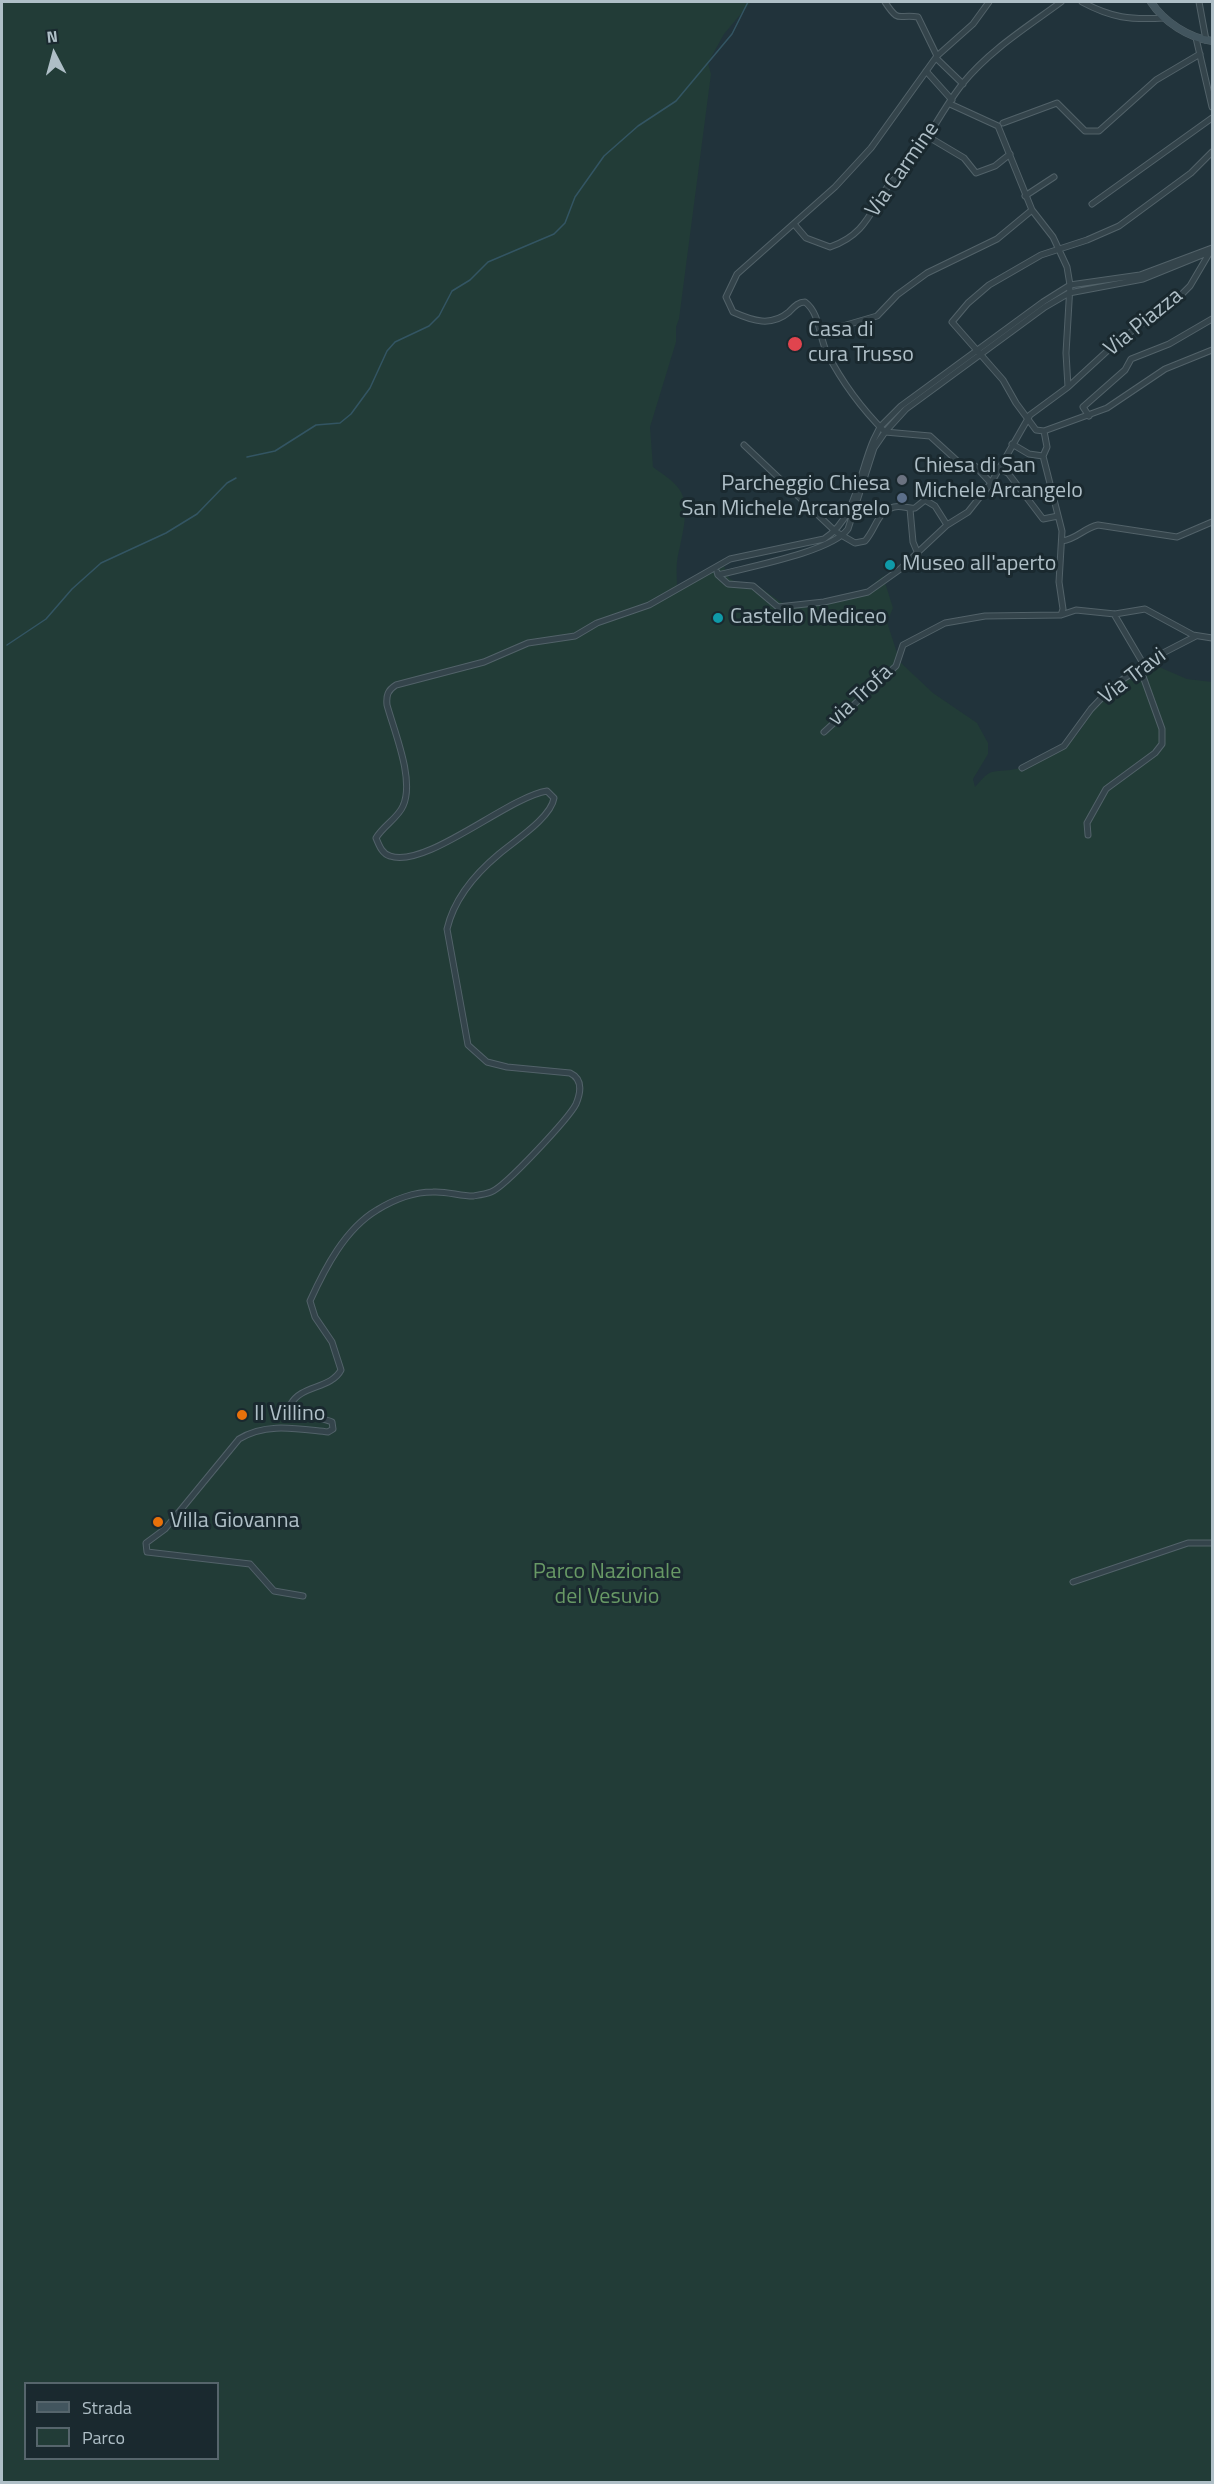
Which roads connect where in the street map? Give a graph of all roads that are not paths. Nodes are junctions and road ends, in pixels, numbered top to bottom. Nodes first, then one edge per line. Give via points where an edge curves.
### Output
1 (885, 2) edge
2 (989, 2) edge
3 (1061, 2) edge
4 (1082, 2) edge
5 (1151, 2) edge
6 (1199, 2) edge
7 (1164, 18) junction
8 (1196, 38) junction
9 (1210, 42) edge
10 (1200, 54) junction
11 (937, 57) junction
12 (926, 71) junction
13 (963, 84) junction
14 (951, 102) junction
15 (1212, 107) edge
16 (1212, 118) edge
17 (1003, 123) dead end
18 (927, 136) junction
19 (1212, 152) edge
20 (1011, 154) junction
21 (1054, 177) dead end
22 (1025, 196) junction
23 (1092, 204) dead end
24 (1032, 210) junction
25 (794, 224) junction
26 (1059, 248) junction
27 (1212, 250) edge
28 (1070, 285) junction
29 (1069, 293) junction
30 (1212, 319) edge
31 (819, 333) junction
32 (1212, 350) edge
33 (975, 352) junction
34 (981, 356) junction
35 (1068, 387) junction
36 (1089, 416) junction
37 (1027, 419) junction
38 (883, 430) junction
39 (1044, 431) junction
40 (1012, 444) junction
41 (744, 445) dead end
42 (1043, 456) junction
43 (998, 468) junction
44 (991, 483) junction
45 (910, 509) junction
46 (1058, 516) junction
47 (1212, 522) edge
48 (947, 525) junction
49 (836, 532) junction
50 (843, 536) junction
51 (1062, 541) junction
52 (918, 554) junction
53 (717, 567) junction
54 (718, 574) junction
55 (1114, 614) junction
56 (1061, 615) junction
57 (1196, 636) junction
58 (1212, 638) edge
59 (1142, 667) junction
60 (824, 732) dead end
61 (1022, 768) dead end
62 (1088, 835) dead end
63 (1212, 1543) edge
64 (1073, 1582) dead end
65 (303, 1596) dead end

1 - 11 street via 902,19 918,17
2 - 11 street via 973,24
3 - 13 street, Via Carmine via 1005,43
4 - 7 street via 1109,15
5 - 7 main road
6 - 9 street
7 - 8 main road
8 - 9 main road
8 - 10 street
10 - 15 street
10 - 17 street via 1155,80 1099,131 1085,131 1057,103
11 - 12 street
11 - 13 street
12 - 14 street
12 - 25 street via 871,148
13 - 14 street, Via Carmine
14 - 18 street, Via Carmine
14 - 20 street via 998,126
16 - 23 street
18 - 20 street via 964,158 976,172
18 - 25 street, Via Carmine via 914,161 886,188 868,221 833,247 810,240
19 - 26 street via 1191,173 1129,219 1087,240
20 - 22 street
21 - 22 street
22 - 24 street
24 - 26 street
24 - 31 street via 997,239 927,273 876,316
25 - 31 street via 737,274 726,297 733,312 766,322 783,317 797,304 806,302 815,313
26 - 28 street
26 - 33 street via 984,288 955,317 952,322
27 - 28 street via 1140,275
27 - 29 street via 1143,279
27 - 35 street, Via Piazza via 1179,297 1117,342
28 - 29 street
28 - 33 street
29 - 34 street
29 - 35 street
30 - 36 street via 1170,344 1131,359 1125,370 1083,407
31 - 38 street via 861,407
32 - 36 street via 1165,369 1123,399
33 - 34 street
33 - 38 street via 902,406
34 - 37 street via 1003,380
34 - 38 street
35 - 37 street, Via Piazza
36 - 39 street
37 - 39 street via 1036,430
37 - 40 street
38 - 44 street via 930,436 964,466 975,466
38 - 49 street via 870,447 847,515
38 - 50 street
39 - 42 street via 1047,447
40 - 42 street via 1029,454
40 - 43 street
41 - 49 street
42 - 46 street
43 - 44 street
43 - 46 street via 1008,473 1043,519
44 - 48 street via 968,512
45 - 48 street via 920,501 930,502
45 - 50 street via 895,507 884,512 860,543
45 - 52 street
46 - 51 street
47 - 51 street via 1177,537 1090,526 1074,538
48 - 52 street
49 - 50 street
49 - 53 street via 824,539 742,555
50 - 54 street via 785,558
51 - 56 street
52 - 54 street via 868,592 785,607 774,606 753,586 728,584
53 - 54 street
53 - 65 street via 649,605 597,623 585,632 528,643 484,662 396,684 386,696 404,760 406,798 403,808 376,838 383,852 390,856 416,854 525,798 547,791 552,794 551,808 483,868 467,888 451,911 447,929 468,1045 487,1062 570,1072 580,1084 576,1104 550,1137 492,1192 474,1196 432,1191 416,1194 375,1211 354,1230 327,1267 310,1301 315,1317 332,1342 341,1370 329,1382 296,1396 291,1404 295,1411 332,1422 333,1429 328,1432 287,1428 251,1432 239,1439 165,1529 146,1543 147,1552 250,1564 274,1591
55 - 56 street, via Trofa via 1076,610
55 - 57 street, via Trofa via 1144,609
55 - 59 street
56 - 60 street, via Trofa via 985,616 945,623 903,645 896,666
57 - 58 street
57 - 59 street, Via Travi
59 - 61 street, Via Travi via 1107,692 1064,746
59 - 62 street via 1162,729 1162,744 1106,789 1087,823
63 - 64 street via 1188,1543

